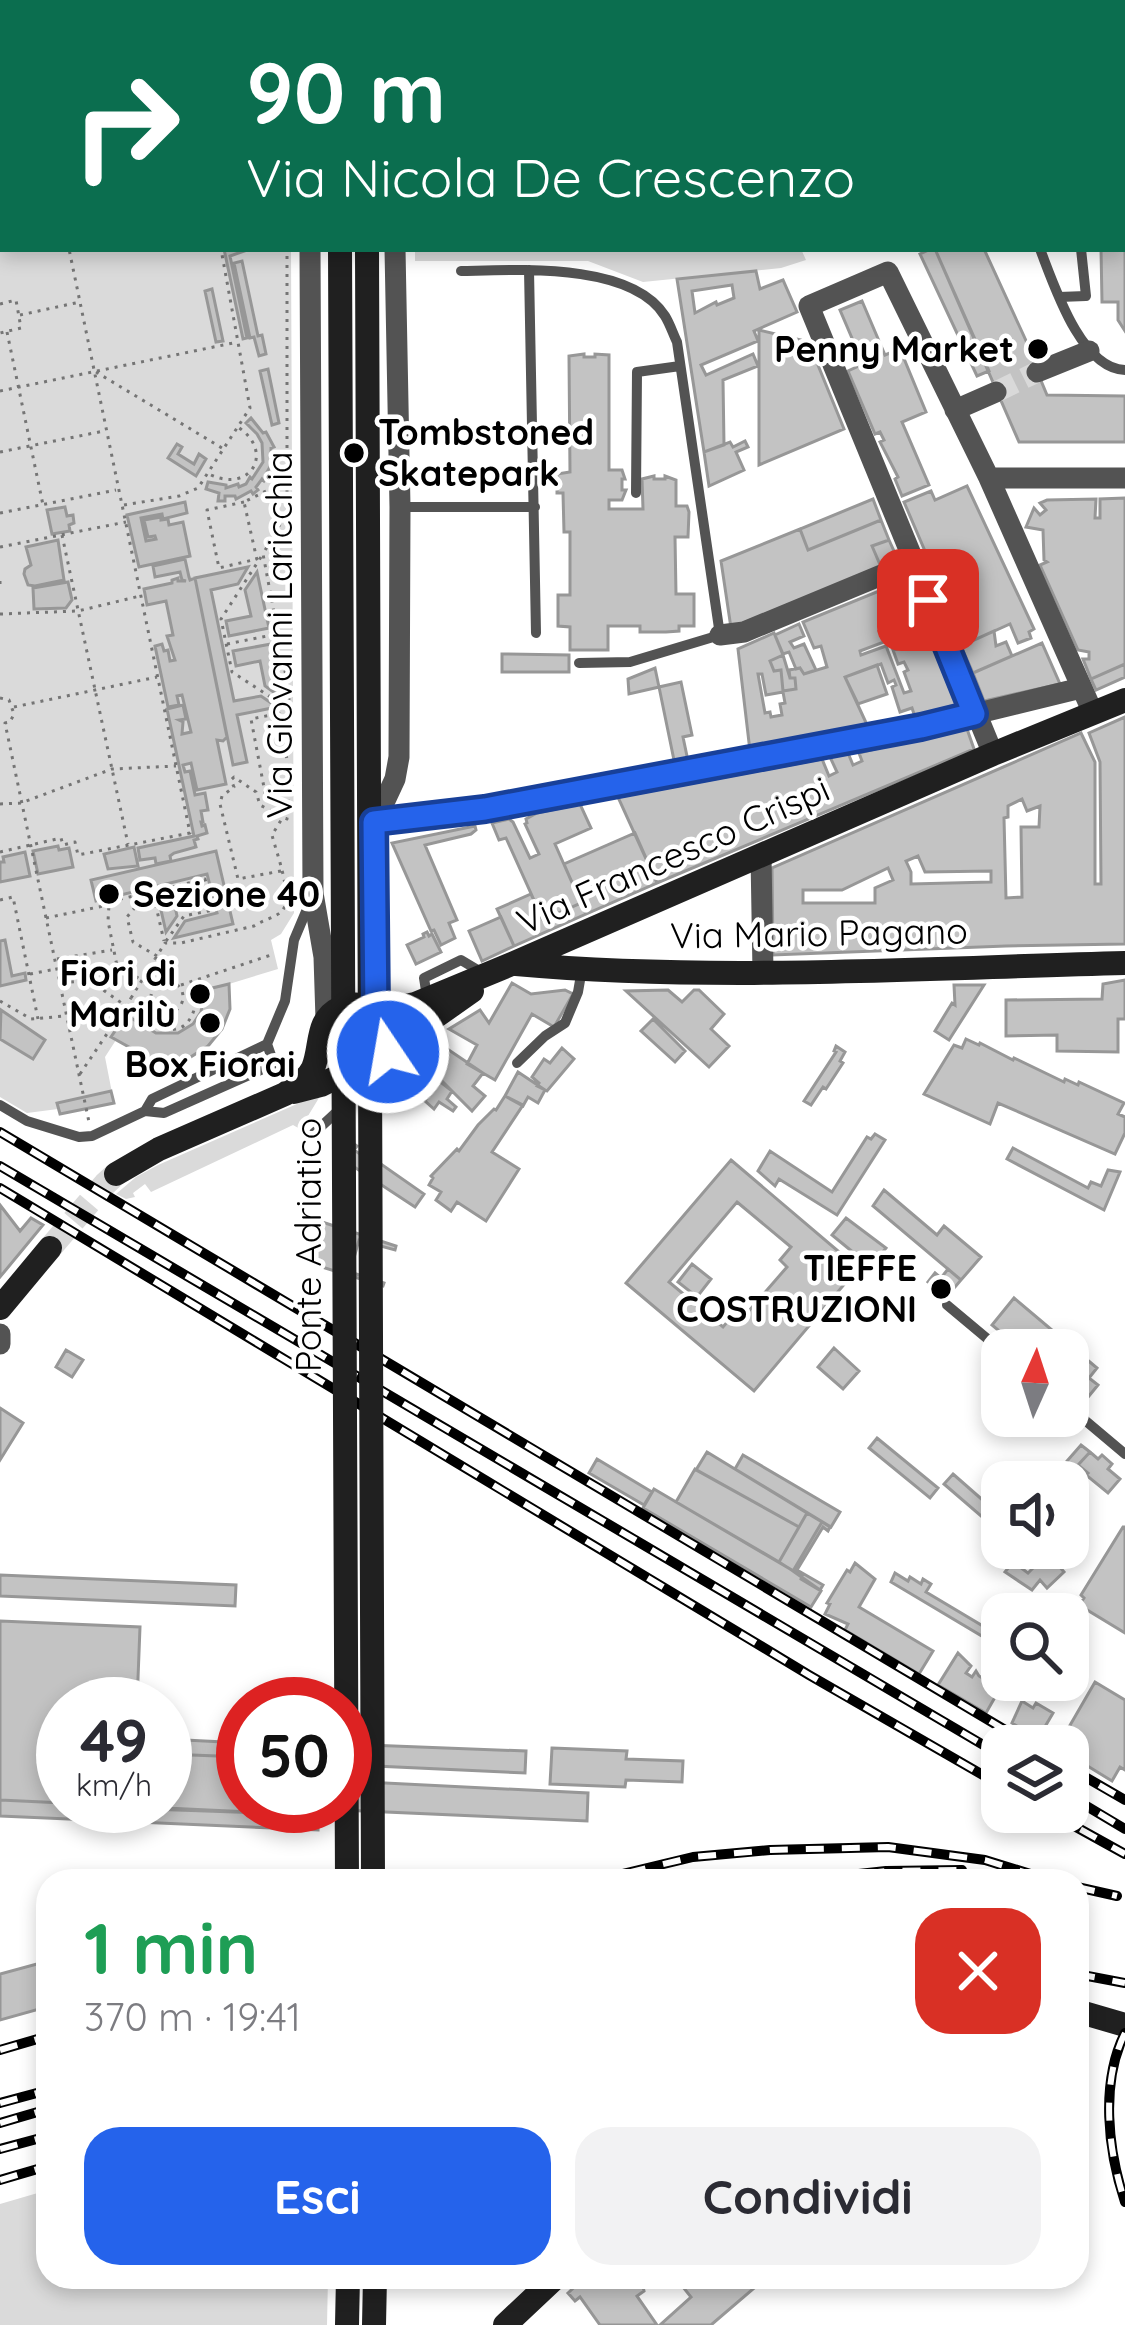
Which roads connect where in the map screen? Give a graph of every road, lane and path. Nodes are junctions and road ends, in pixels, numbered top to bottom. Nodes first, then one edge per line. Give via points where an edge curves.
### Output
1 (70, 252) edge
2 (222, 252) edge
3 (287, 252) edge
4 (310, 252) edge
5 (340, 252) edge
6 (367, 252) edge
7 (395, 252) edge
8 (1041, 252) edge
9 (1081, 252) edge
10 (529, 270) junction
11 (460, 271) dead end
12 (1059, 297) junction
13 (0, 301) edge
14 (80, 302) junction
15 (19, 315) junction
16 (7, 332) junction
17 (0, 333) edge
18 (240, 341) junction
19 (1089, 351) junction
20 (680, 366) junction
21 (1125, 370) edge
22 (95, 371) junction
23 (1037, 372) tunnel mouth
24 (19, 387) junction
25 (0, 391) edge
26 (996, 392) tunnel mouth
27 (955, 410) junction
28 (238, 427) junction
29 (107, 430) junction
30 (31, 446) junction
31 (225, 450) junction
32 (0, 452) edge
33 (287, 465) junction
34 (209, 474) junction
35 (989, 478) junction
36 (1125, 478) edge
37 (119, 489) junction
38 (636, 493) dead end
39 (244, 502) junction
40 (43, 505) junction
41 (122, 506) junction
42 (400, 507) junction
43 (535, 507) junction
44 (0, 513) edge
45 (126, 522) junction
46 (62, 535) junction
47 (0, 547) edge
48 (263, 554) junction
49 (257, 561) junction
50 (913, 562) junction
51 (141, 596) junction
52 (80, 610) junction
53 (0, 614) edge
54 (536, 633) dead end
55 (278, 634) junction
56 (720, 635) junction
57 (226, 644) junction
58 (312, 651) junction
59 (399, 652) junction
60 (579, 663) dead end
61 (158, 677) junction
62 (1082, 688) junction
63 (94, 690) junction
64 (0, 698) edge
65 (1125, 700) edge
66 (285, 706) junction
67 (12, 707) junction
68 (278, 713) junction
69 (1094, 713) junction
70 (974, 714) junction
71 (2, 724) edge
72 (993, 754) junction
73 (398, 757) junction
74 (312, 760) junction
75 (176, 766) junction
76 (112, 769) junction
77 (289, 793) junction
78 (21, 802) junction
79 (0, 804) edge
80 (283, 817) junction
81 (374, 822) junction
82 (30, 845) junction
83 (129, 845) junction
84 (0, 851) edge
85 (761, 856) junction
86 (281, 871) junction
87 (176, 886) junction
88 (313, 893) junction
89 (0, 899) edge
90 (109, 905) junction
91 (184, 916) junction
92 (46, 918) junction
93 (165, 943) junction
94 (114, 950) junction
95 (278, 953) dead end
96 (324, 957) junction
97 (156, 958) junction
98 (292, 959) junction
99 (55, 960) junction
100 (514, 963) junction
101 (1125, 963) edge
102 (57, 969) junction
103 (582, 970) junction
104 (763, 972) junction
105 (28, 974) junction
106 (197, 980) junction
107 (60, 983) junction
108 (179, 986) junction
109 (154, 987) junction
110 (0, 1000) edge
111 (126, 1006) junction
112 (376, 1012) junction
113 (67, 1016) junction
114 (38, 1019) junction
115 (323, 1031) junction
116 (267, 1044) junction
117 (385, 1057) junction
118 (517, 1064) dead end
119 (352, 1074) junction
120 (79, 1075) junction
121 (285, 1094) junction
122 (0, 1105) edge
123 (145, 1111) junction
124 (313, 1135) dead end
125 (92, 1136) junction
126 (116, 1174) tunnel mouth
127 (50, 1248) tunnel mouth
128 (947, 1306) dead end
129 (0, 1308) edge
130 (0, 1334) edge
131 (981, 1334) edge
132 (0, 1345) edge
133 (1089, 1424) edge
134 (1125, 1454) edge
135 (347, 1869) edge
136 (374, 1869) edge
137 (1089, 2014) edge
138 (1125, 2025) edge
139 (348, 2289) edge
140 (375, 2289) edge
141 (543, 2289) edge
142 (347, 2325) edge
143 (374, 2325) edge
144 (505, 2325) edge

1 - 14 path
2 - 18 path
3 - 33 path
4 - 58 street, Via Giovanni Laricchia
5 - 135 main road, Ponte Adriatico, bridge
6 - 136 main road, Ponte Adriatico, bridge
7 - 42 street
8 - 12 lane
9 - 12 lane via 1086,296
10 - 11 lane
10 - 20 lane via 586,274 641,293 664,314
10 - 43 lane
12 - 19 lane
13 - 15 path via 16,300
14 - 15 path
14 - 22 path
15 - 16 path via 21,328
16 - 17 path
16 - 24 path
18 - 22 path
18 - 28 path via 250,408
19 - 21 lane
19 - 23 street
20 - 38 lane via 637,372
20 - 56 lane
22 - 24 path
22 - 29 path
22 - 31 path
24 - 25 path
24 - 30 path
26 - 27 street
27 - 35 street
27 - 50 street via 888,272 809,305
28 - 31 path
28 - 34 path via 254,441 254,465 231,481
29 - 30 path
29 - 37 path
30 - 32 path
30 - 40 path
31 - 34 path
33 - 39 path via 272,488
33 - 48 path via 287,512
34 - 41 path via 188,494
35 - 36 street
35 - 62 street
37 - 40 path
37 - 41 path
39 - 49 path
39 - 49 path via 207,510 219,568
40 - 44 path
41 - 45 path
42 - 43 lane
42 - 59 street
43 - 54 lane
45 - 46 path
45 - 51 path
46 - 47 path
46 - 52 path
48 - 49 path
48 - 55 path
49 - 57 path via 221,619
50 - 56 street
50 - 70 street
51 - 52 path
51 - 61 path
52 - 53 path
52 - 63 path
55 - 57 path
55 - 66 path
56 - 60 lane via 630,662
57 - 66 path via 232,672
58 - 59 street via 322,674 354,679 384,675
58 - 74 street, Via Giovanni Laricchia
59 - 73 street
61 - 63 path
61 - 75 path
62 - 69 street
62 - 70 street
63 - 67 path
63 - 76 path
64 - 67 path
65 - 69 main road, Via Francesco Crispi
66 - 68 path
67 - 71 path via 13,718
68 - 77 path
68 - 77 path via 251,718 266,798
69 - 72 main road, Via Francesco Crispi
70 - 72 street
70 - 81 street via 485,809
71 - 78 path
72 - 85 main road, Via Francesco Crispi
73 - 74 street via 389,739 354,733 322,743
73 - 81 street
74 - 88 street, Via Giovanni Laricchia
75 - 76 path
75 - 83 path via 190,832
76 - 78 path
76 - 83 path
77 - 80 path
78 - 79 path
78 - 82 path
80 - 86 path via 272,835
80 - 86 path via 234,777 222,796 238,879
81 - 112 street
82 - 83 path via 61,838 63,845 75,842 78,855
82 - 84 path
82 - 92 path
85 - 100 main road, Via Francesco Crispi
85 - 104 street
86 - 93 path via 287,894 279,914
87 - 90 path
87 - 91 path
87 - 91 path via 205,879 213,910
88 - 96 street, Via Giovanni Laricchia
88 - 98 lane
89 - 105 path via 13,897
90 - 92 path
90 - 94 path
91 - 93 path
92 - 99 path
93 - 97 path
93 - 97 path via 155,902 136,905 127,917 133,942
94 - 99 path
94 - 109 path via 117,966
95 - 106 path
96 - 98 lane
96 - 115 street, Via Giovanni Laricchia
97 - 111 path, bridge
98 - 116 lane
99 - 102 path
100 - 103 main road, Via Mario Pagano
100 - 112 main road, Via Francesco Crispi
100 - 117 main road, Via Francesco Crispi
101 - 104 main road, Via Mario Pagano
102 - 105 path
102 - 107 path
103 - 104 main road, Via Mario Pagano
103 - 118 lane via 566,1023
105 - 114 path
106 - 108 path
106 - 111 path via 197,1009 184,1026 159,1028
107 - 111 path via 89,980
107 - 113 path
108 - 109 path
108 - 109 path via 182,1006 169,1014 152,1003
110 - 114 path
111 - 120 path
112 - 115 main road via 340,1008
112 - 117 main road via 389,1032
113 - 114 path
113 - 120 path
115 - 119 main road via 325,1059
115 - 121 main road via 311,1072
116 - 123 lane via 152,1099
116 - 123 lane via 274,1064 164,1113
117 - 119 main road via 373,1070
119 - 121 main road
119 - 124 lane via 345,1104
120 - 125 path
121 - 126 main road
122 - 125 lane via 27,1121
123 - 125 lane
127 - 129 main road
128 - 131 lane
130 - 132 street
133 - 134 lane
137 - 138 main road
139 - 142 main road
140 - 143 main road
141 - 144 main road

